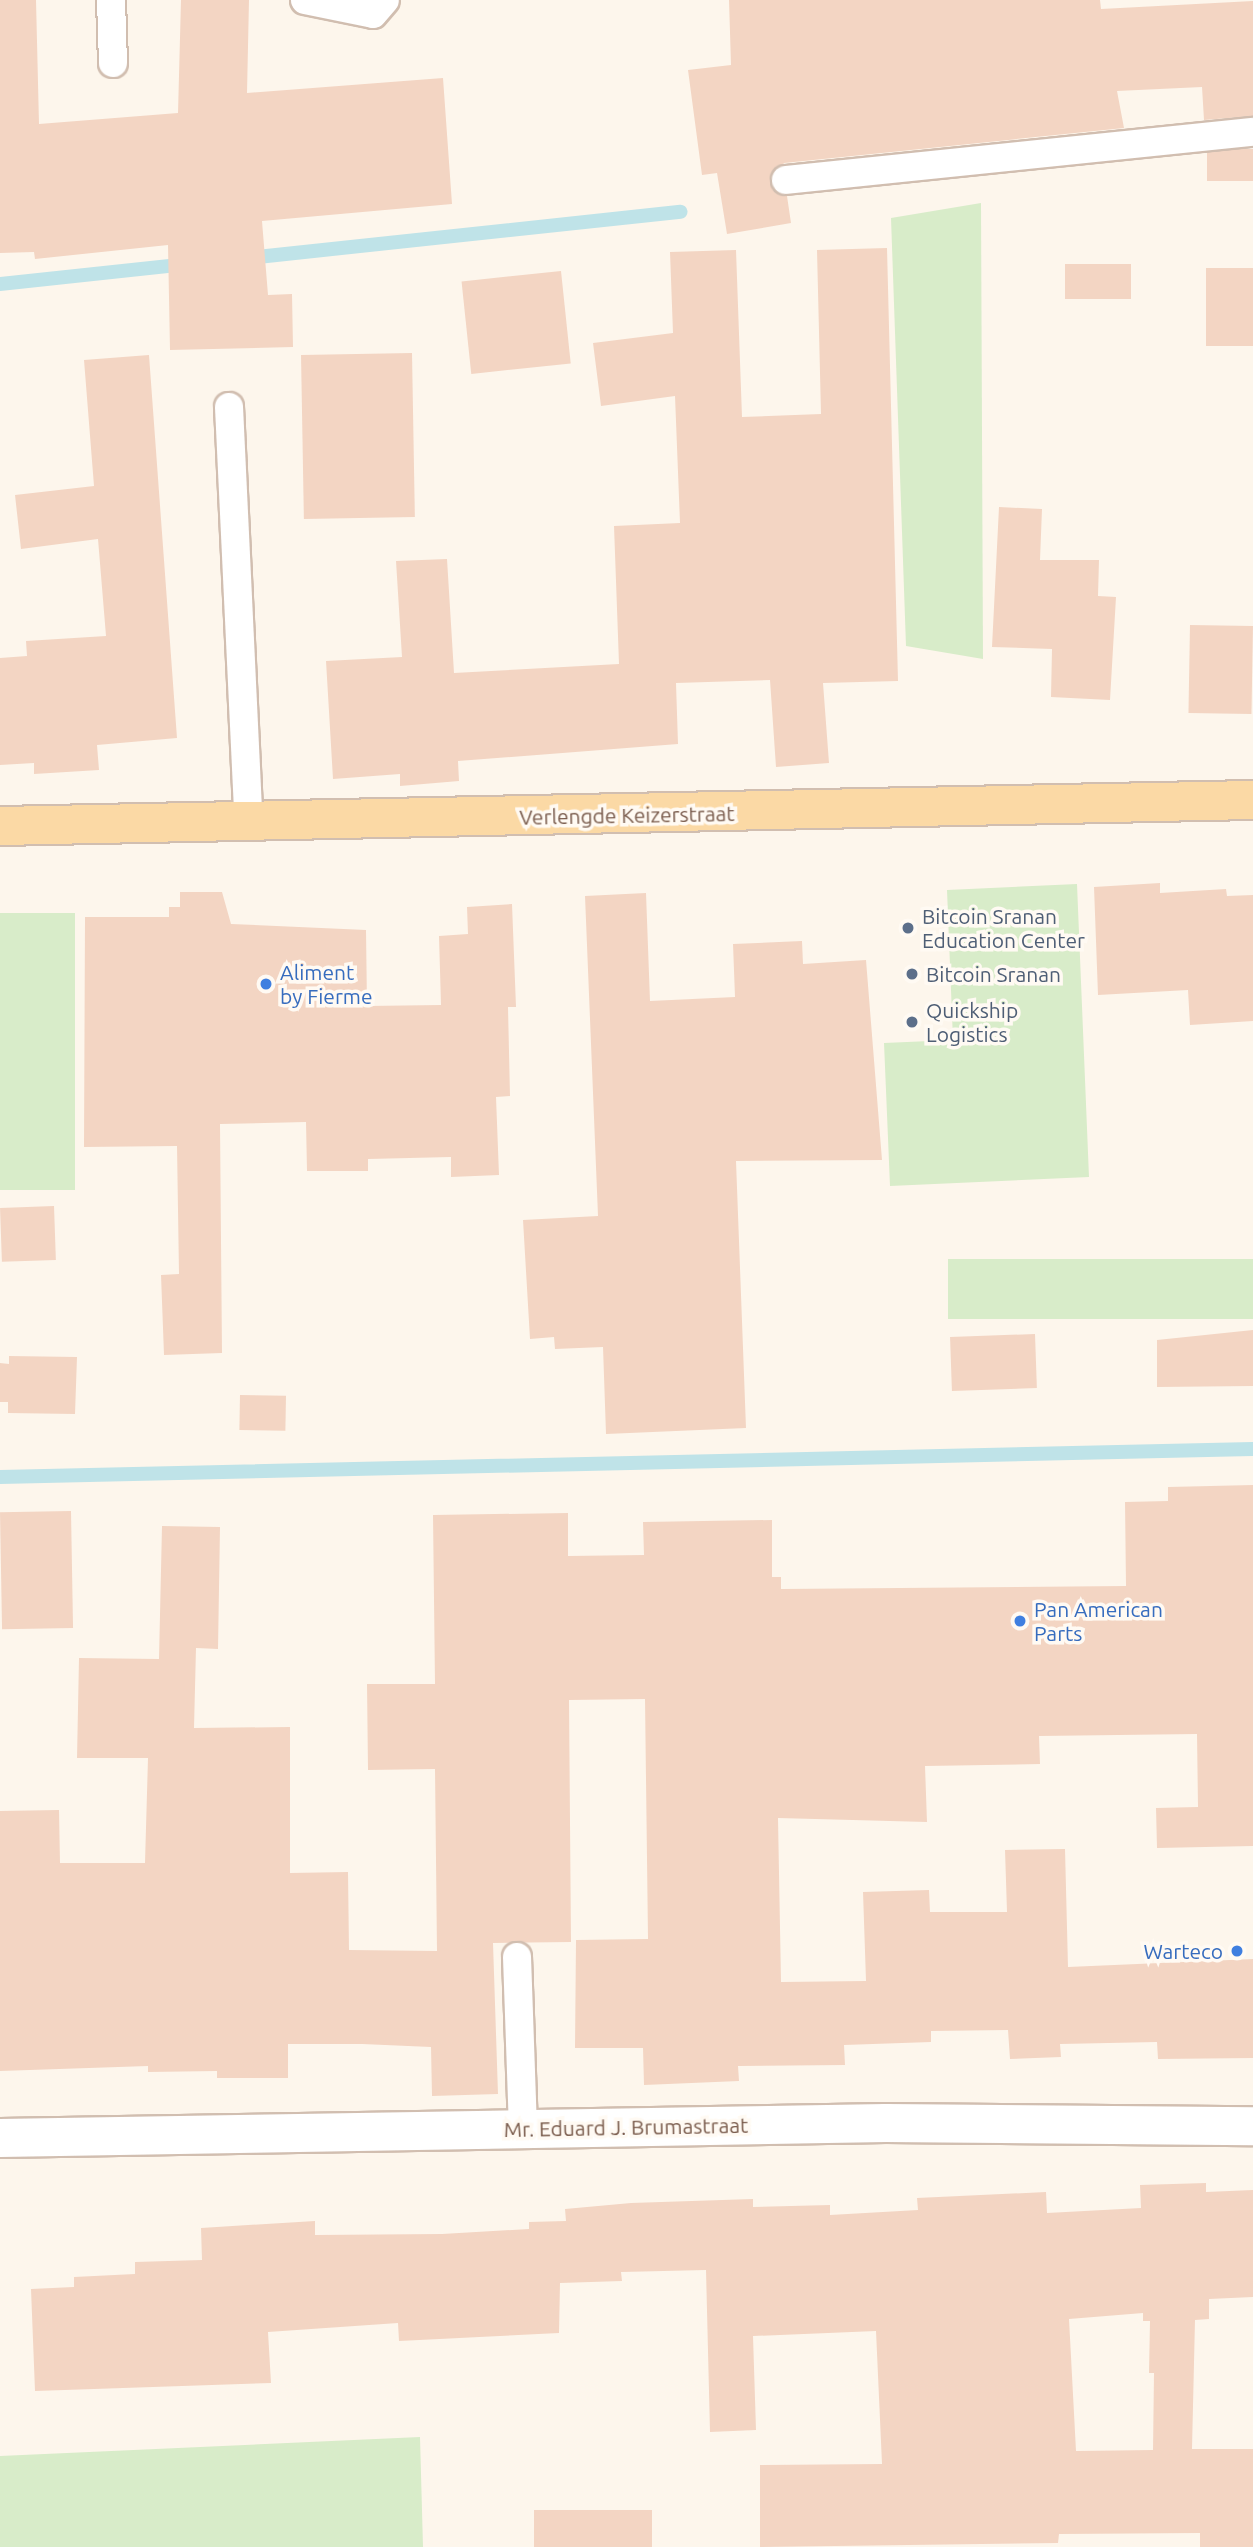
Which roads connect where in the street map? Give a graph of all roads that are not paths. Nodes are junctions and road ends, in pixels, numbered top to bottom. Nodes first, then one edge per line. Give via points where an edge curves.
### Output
1 (111, 0) edge
2 (305, 0) edge
3 (385, 0) edge
4 (113, 63) dead end
5 (1253, 132) edge
6 (786, 180) dead end
7 (229, 407) dead end
8 (1253, 800) edge
9 (249, 824) junction
10 (0, 826) edge
11 (517, 1957) dead end
12 (1253, 2126) edge
13 (523, 2129) junction
14 (0, 2138) edge

1 - 4 lane
2 - 3 lane via 373,14
5 - 6 lane
7 - 9 lane
8 - 9 main road, Verlengde Keizerstraat
9 - 10 main road, Verlengde Keizerstraat
11 - 13 lane
12 - 13 street, Mr. Eduard J. Brumastraat
13 - 14 street, Mr. Eduard J. Brumastraat

